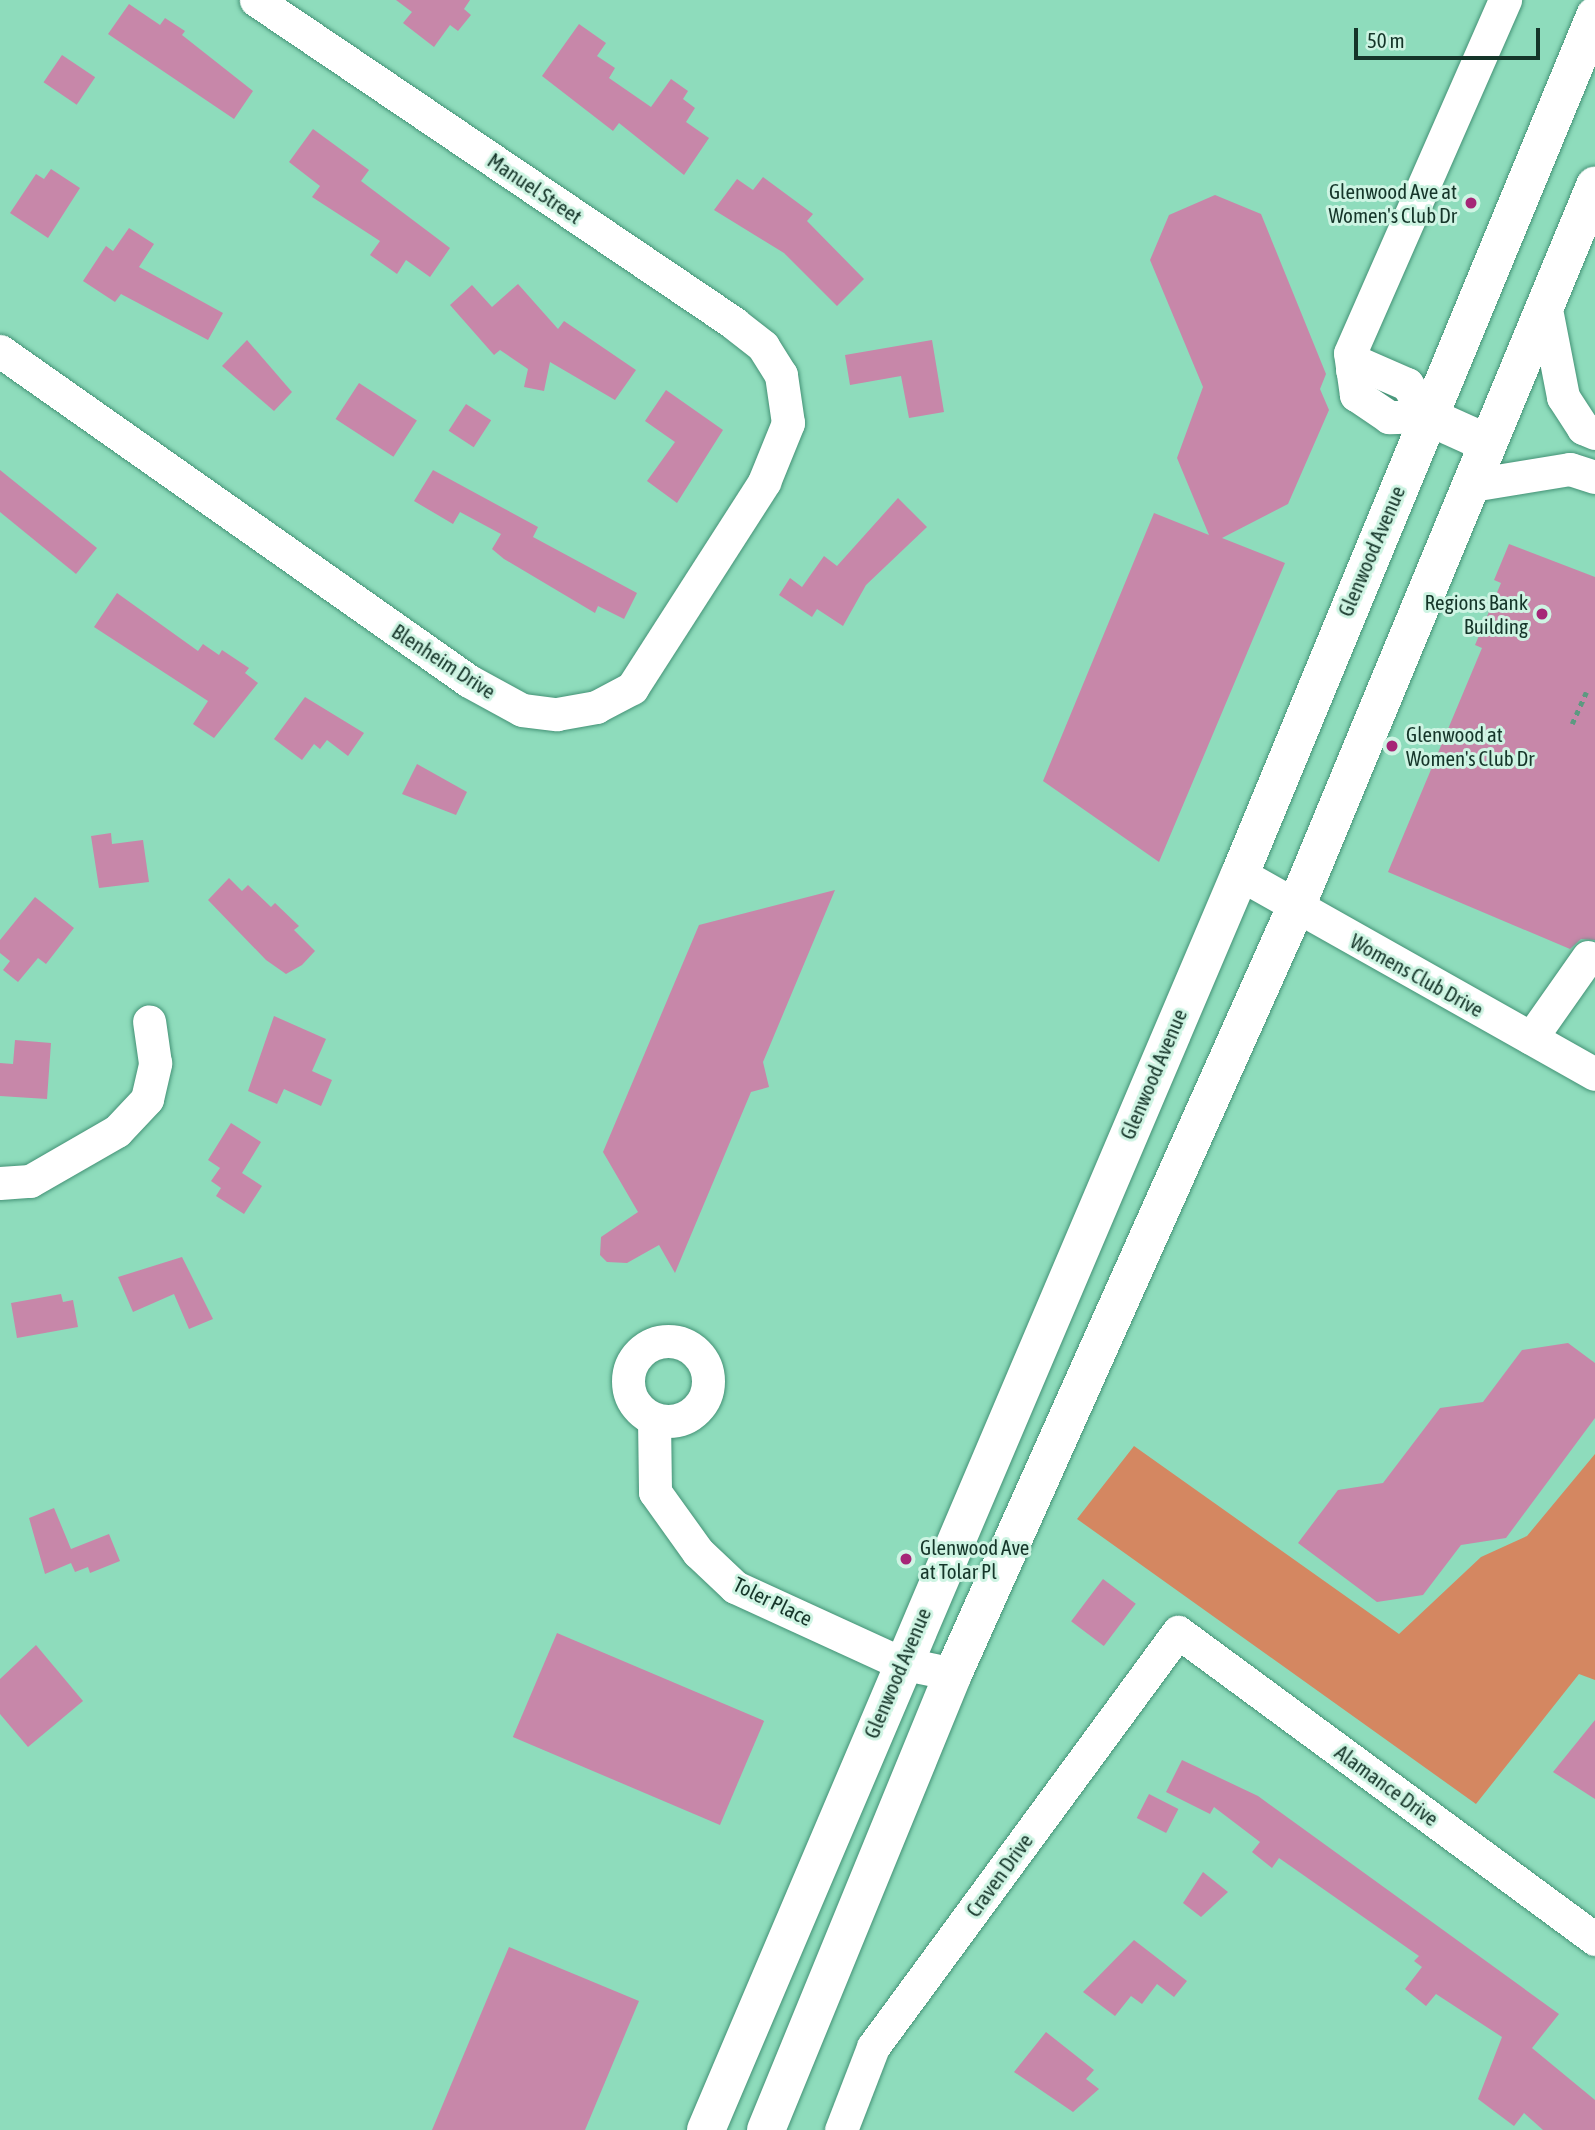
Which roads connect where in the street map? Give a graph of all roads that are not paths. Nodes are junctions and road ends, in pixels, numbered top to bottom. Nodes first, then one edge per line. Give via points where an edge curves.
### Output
1 (256, 0) edge
2 (1505, 0) edge
3 (293, 10) edge
4 (1595, 16) edge
5 (1595, 186) edge
6 (1545, 304) junction
7 (0, 351) edge
8 (785, 399) joint
9 (1427, 416) junction
10 (1595, 433) edge
11 (1487, 443) junction
12 (1595, 478) edge
13 (1472, 485) junction
14 (1240, 874) junction
15 (1296, 907) junction
16 (1588, 957) dead end
17 (149, 1021) dead end
18 (1531, 1038) junction
19 (1595, 1074) edge
20 (0, 1183) edge
21 (654, 1419) dead end
22 (1178, 1632) joint
23 (901, 1663) junction
24 (953, 1674) junction
25 (1595, 1939) edge
26 (706, 2130) edge
27 (766, 2130) edge
28 (841, 2130) edge

1 - 3 street, Manuel Street
2 - 9 street via 1356,335 1352,370 1363,365 1407,384
3 - 8 street, Manuel Street via 757,340 782,375
4 - 9 main road, Glenwood Avenue
5 - 6 main road
6 - 10 street via 1563,397
6 - 11 main road
7 - 8 street, Blenheim Drive via 469,681 522,710 558,714 596,707 632,688 764,482 788,423
9 - 11 main road
9 - 14 main road, Glenwood Avenue
11 - 13 main road
12 - 13 street via 1570,469
13 - 15 main road
14 - 15 street, Womens Club Drive
14 - 23 main road, Glenwood Avenue
15 - 18 street, Womens Club Drive
15 - 24 main road
16 - 18 street
17 - 20 street via 155,1063 147,1099 81,1156 30,1181
18 - 19 street, Womens Club Drive
21 - 23 street, Toler Place via 655,1492 698,1552 735,1587
22 - 25 street, Alamance Drive
22 - 28 street, Craven Drive via 873,2047
23 - 24 street, Toler Place
23 - 26 main road, Glenwood Avenue
24 - 27 main road

